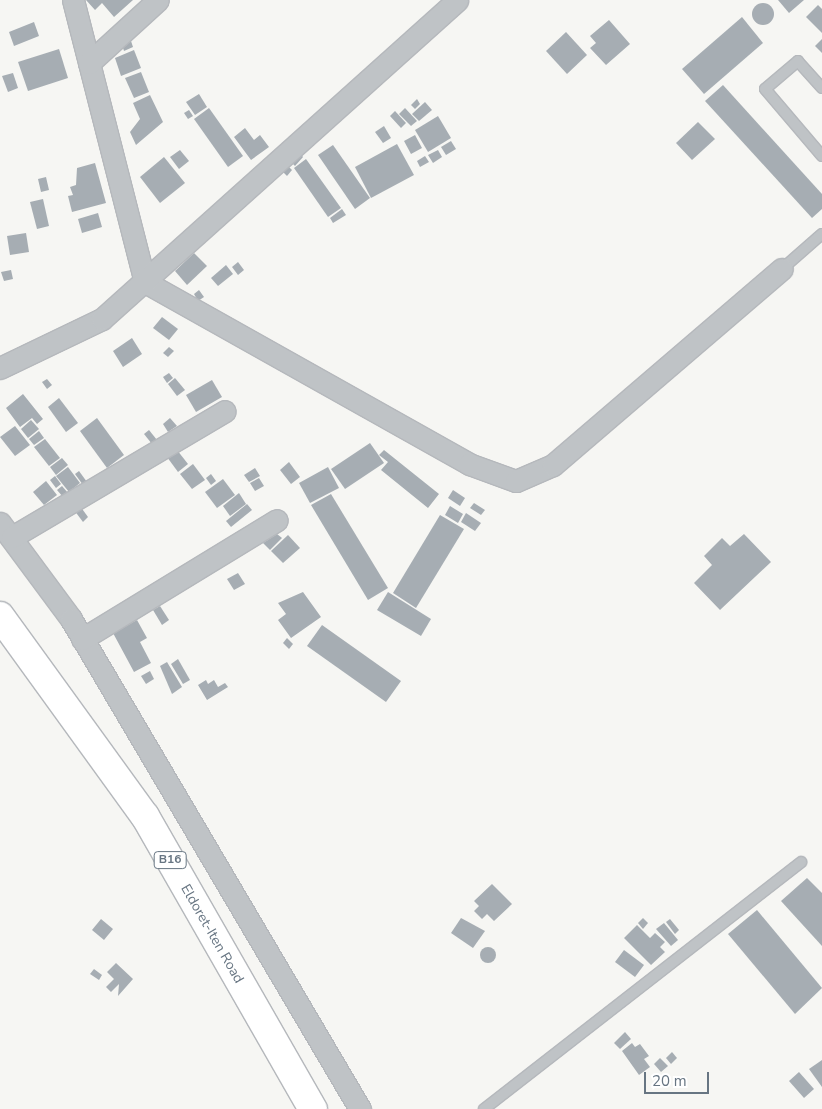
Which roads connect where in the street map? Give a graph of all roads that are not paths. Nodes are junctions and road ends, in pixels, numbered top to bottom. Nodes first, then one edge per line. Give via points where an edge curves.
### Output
1 (73, 0) edge
2 (158, 0) edge
3 (457, 0) edge
4 (89, 63) junction
5 (822, 88) edge
6 (822, 156) edge
7 (822, 234) edge
8 (782, 268) joint
9 (145, 282) junction
10 (0, 368) edge
11 (225, 411) dead end
12 (277, 520) dead end
13 (6, 530) edge
14 (0, 616) edge
15 (82, 638) junction
16 (801, 862) dead end
17 (313, 1109) edge
18 (360, 1109) edge
19 (484, 1109) edge

1 - 4 street
2 - 4 street
3 - 9 street
4 - 9 street
5 - 6 lane via 798,61 765,89
7 - 8 lane
8 - 9 street via 553,465 516,481 469,464
9 - 10 street via 102,319
11 - 13 street
12 - 15 street
13 - 15 street
14 - 17 main road, Eldoret-Iten Road / B16 via 145,816
15 - 18 street
16 - 19 lane

